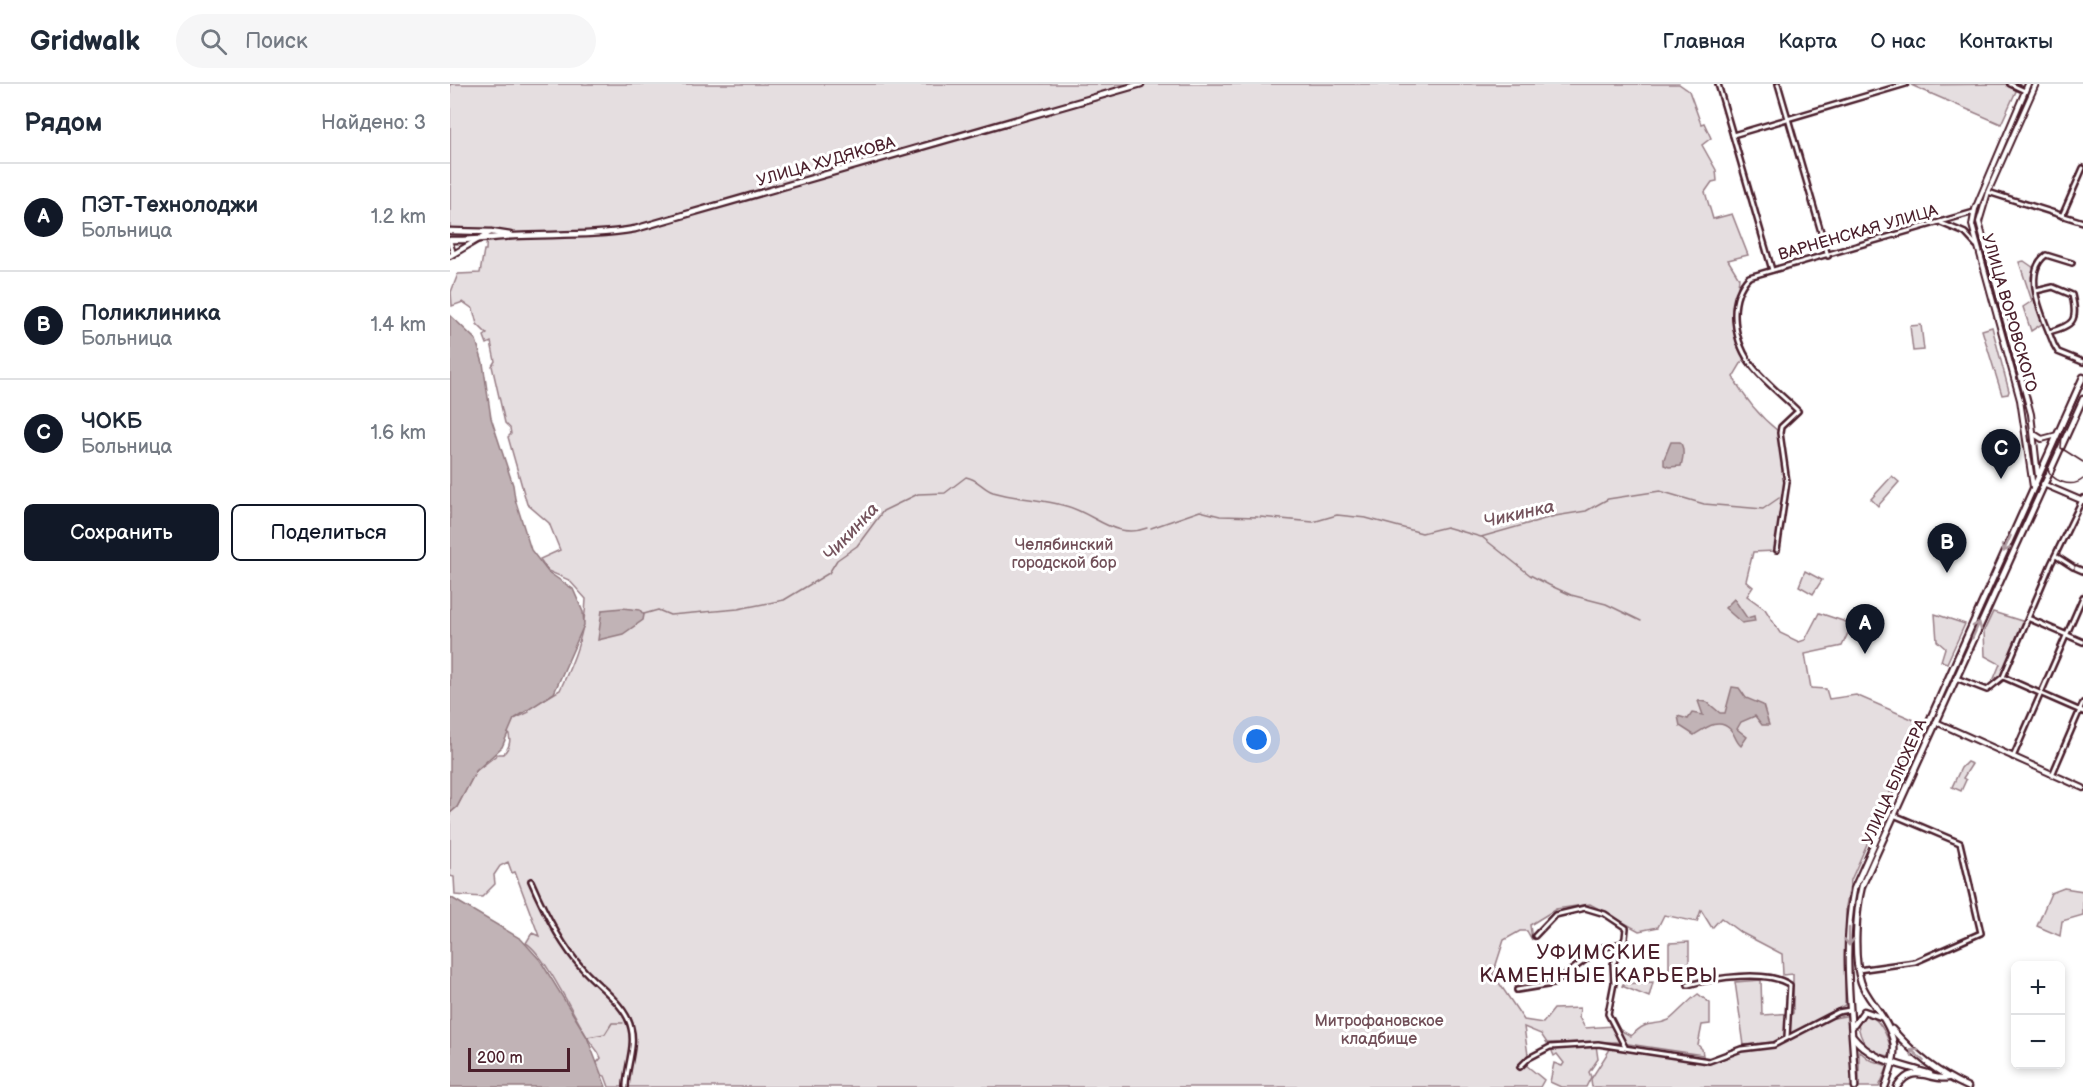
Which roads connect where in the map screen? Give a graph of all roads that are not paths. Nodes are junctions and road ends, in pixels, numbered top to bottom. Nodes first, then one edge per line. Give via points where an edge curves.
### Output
1 (1141, 84) edge
2 (1718, 84) edge
3 (1778, 84) edge
4 (1906, 84) edge
5 (2010, 84) edge
6 (2028, 84) edge
7 (2036, 84) edge
8 (2025, 91) junction
9 (1787, 119) junction
10 (1733, 135) junction
11 (2083, 168) edge
12 (1988, 192) junction
13 (1974, 212) junction
14 (2062, 216) junction
15 (2083, 222) edge
16 (1940, 223) junction
17 (450, 231) edge
18 (491, 232) junction
19 (513, 236) junction
20 (450, 241) edge
21 (474, 241) junction
22 (1976, 245) junction
23 (452, 255) edge
24 (1828, 256) junction
25 (2072, 263) dead end
26 (1772, 270) junction
27 (2036, 291) junction
28 (2049, 332) junction
29 (2083, 362) edge
30 (2083, 377) edge
31 (2083, 399) edge
32 (2033, 430) junction
33 (2057, 434) junction
34 (2038, 476) junction
35 (2043, 484) junction
36 (2032, 489) junction
37 (2083, 500) edge
38 (1777, 550) dead end
39 (2056, 556) junction
40 (2083, 571) edge
41 (2083, 597) edge
42 (2029, 618) junction
43 (2067, 634) junction
44 (2083, 642) edge
45 (1954, 677) junction
46 (2003, 677) junction
47 (2040, 693) junction
48 (2083, 703) edge
49 (2081, 711) edge
50 (1929, 718) junction
51 (1935, 722) junction
52 (2013, 757) junction
53 (2052, 775) junction
54 (2083, 789) edge
55 (1894, 815) junction
56 (531, 881) dead end
57 (1535, 936) dead end
58 (1623, 943) junction
59 (1858, 969) junction
60 (1688, 985) dead end
61 (1517, 990) dead end
62 (1852, 1010) junction
63 (1883, 1018) junction
64 (1853, 1027) junction
65 (1890, 1027) junction
66 (1853, 1036) junction
67 (1787, 1037) junction
68 (1625, 1047) junction
69 (1894, 1062) junction
70 (1520, 1067) dead end
71 (1930, 1074) junction
72 (1948, 1078) junction
73 (626, 1087) edge
74 (1855, 1087) edge
75 (1885, 1087) edge
76 (1897, 1087) edge
77 (1968, 1087) edge

1 - 19 main road, УЛИЦА ХУДЯКОВА via 635,229
2 - 10 street
3 - 9 street
4 - 9 street
5 - 8 street
6 - 8 main road, УЛИЦА ВОРОВСКОГО
7 - 12 main road, УЛИЦА ВОРОВСКОГО
8 - 13 main road, УЛИЦА ВОРОВСКОГО
9 - 10 street
9 - 24 street
10 - 26 street
11 - 14 street
12 - 14 street
12 - 32 main road, УЛИЦА ВОРОВСКОГО via 1979,217 1980,230
13 - 16 street, ВАРНЕНСКАЯ УЛИЦА
13 - 22 main road, УЛИЦА ВОРОВСКОГО
14 - 15 street
16 - 22 street via 1965,233
16 - 24 street, ВАРНЕНСКАЯ УЛИЦА
17 - 18 main road
18 - 19 main road
18 - 21 main road
19 - 21 main road
20 - 21 main road
20 - 23 main road
21 - 23 main road
22 - 36 main road, УЛИЦА ВОРОВСКОГО via 2020,400
24 - 26 street, ВАРНЕНСКАЯ УЛИЦА
25 - 27 street via 2046,255 2037,264
26 - 38 street, ВАРНЕНСКАЯ УЛИЦА via 1749,277 1736,296 1737,331 1755,369 1798,411 1781,427 1780,433 1787,482
27 - 28 street
27 - 28 street via 2053,287 2072,295 2072,323
28 - 29 street via 2058,352
30 - 33 main road
31 - 35 main road, УЛИЦА БЛЮХЕРА
32 - 33 main road via 2042,439
32 - 34 main road, УЛИЦА ВОРОВСКОГО
33 - 34 main road
34 - 35 main road, УЛИЦА ВОРОВСКОГО
34 - 36 main road, УЛИЦА БЛЮХЕРА
35 - 36 main road
35 - 37 main road
45 -> 35 main road, УЛИЦА БЛЮХЕРА
36 -> 50 main road, УЛИЦА БЛЮХЕРА
37 - 39 street
39 - 40 street
39 - 42 street
41 - 43 street
42 - 43 street
42 - 46 street
43 - 44 street
43 - 47 street
45 - 46 street via 1987,690
45 - 51 main road, УЛИЦА БЛЮХЕРА
46 - 47 street
47 - 49 street
47 - 52 street
48 - 49 street
49 - 53 street
50 - 51 main road
50 -> 62 main road, УЛИЦА БЛЮХЕРА via 1854,889 1849,920
51 - 52 main road
51 - 55 main road, УЛИЦА БЛЮХЕРА
52 - 53 main road
53 - 54 main road
55 - 59 main road, УЛИЦА БЛЮХЕРА via 1859,898
55 - 59 street via 1960,843 1981,933 1915,962
56 - 73 street via 567,949 630,1023
57 - 58 street via 1555,915 1585,908 1605,914 1626,928
58 - 61 street via 1601,948 1553,984
58 - 68 street via 1613,964 1608,1014
59 - 63 main road, УЛИЦА БЛЮХЕРА via 1862,986
60 - 67 street via 1723,978 1784,980 1790,985 1791,995
62 - 64 main road, УЛИЦА БЛЮХЕРА
62 - 67 street via 1839,1012
63 - 64 main road via 1864,1011
63 - 65 main road, УЛИЦА БЛЮХЕРА
64 - 66 main road, УЛИЦА БЛЮХЕРА
65 - 69 main road, УЛИЦА БЛЮХЕРА
72 -> 65 main road via 1920,1059
66 - 69 main road via 1866,1052
66 - 74 main road, УЛИЦА БЛЮХЕРА
67 - 68 street via 1774,1045 1741,1049 1709,1061
68 - 70 street via 1550,1047 1528,1058
69 - 71 main road
69 - 75 main road, УЛИЦА БЛЮХЕРА
71 - 72 main road
71 - 76 main road via 1911,1075
72 - 77 main road

